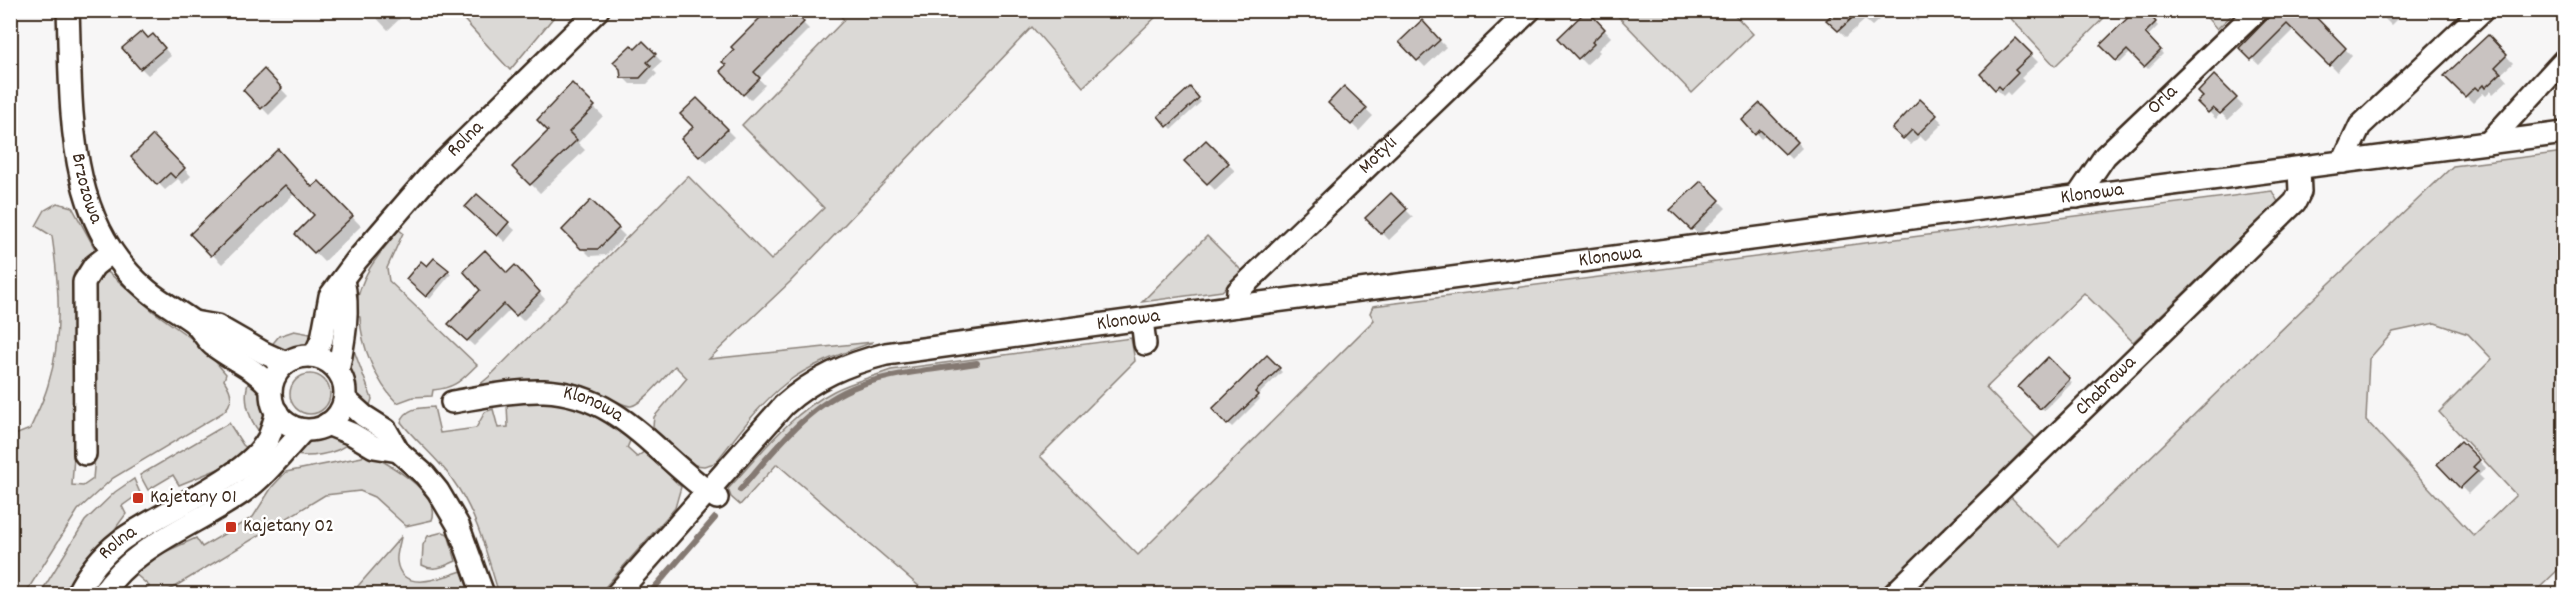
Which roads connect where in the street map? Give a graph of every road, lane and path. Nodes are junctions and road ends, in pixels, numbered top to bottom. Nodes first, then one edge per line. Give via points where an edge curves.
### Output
1 (68, 10) edge
2 (598, 10) edge
3 (1530, 10) edge
4 (2258, 10) edge
5 (2482, 10) edge
6 (2565, 60) edge
7 (2565, 134) edge
8 (2488, 143) junction
9 (2343, 162) junction
10 (2299, 169) junction
11 (2077, 197) junction
12 (112, 252) junction
13 (343, 280) junction
14 (1237, 306) junction
15 (1142, 320) junction
16 (194, 322) junction
17 (1145, 344) dead end
18 (314, 356) junction
19 (286, 363) junction
20 (338, 371) junction
21 (271, 388) junction
22 (345, 399) junction
23 (452, 402) dead end
24 (277, 412) junction
25 (327, 424) junction
26 (304, 430) junction
27 (398, 451) junction
28 (85, 454) dead end
29 (712, 494) junction
30 (77, 594) edge
31 (102, 594) edge
32 (483, 594) edge
33 (617, 594) edge
34 (1894, 594) edge

1 - 12 street, Brzozowa via 79,175 91,215
2 - 13 street, Rolna via 433,172
3 - 14 street, Motyli via 1238,291
4 - 11 street, Orla via 2105,156
5 - 9 street via 2360,126
6 - 8 street
7 - 8 street, Klonowa
8 - 9 street, Klonowa
9 - 10 street, Klonowa
10 - 11 street, Klonowa
10 - 34 street, Chabrowa via 2300,192 2295,202
11 - 14 street, Klonowa
12 - 16 street, Brzozowa via 146,290
12 - 28 street via 94,266 84,282
13 - 18 street, Rolna via 330,296 322,339
13 - 20 street via 347,295 345,336
14 - 15 street, Klonowa
15 - 17 street
15 - 29 street, Klonowa via 886,354 847,365 807,386 784,405
16 - 19 street, Brzozowa via 217,326
16 - 21 street, Brzozowa via 212,344 261,376
18 - 19 street
18 - 20 street
19 - 21 street
20 - 22 street
21 - 24 street
22 - 25 street via 339,413
22 - 27 street via 386,430
23 - 29 street, Klonowa via 542,391 585,398 628,423
24 - 26 street via 286,422
24 - 30 street, Rolna via 269,437 257,454 228,476 121,540 91,572
25 - 26 street
25 - 27 street via 374,447
26 - 31 street, Rolna via 252,485 133,560
27 - 32 street via 424,475 449,509
29 - 33 street, Klonowa

